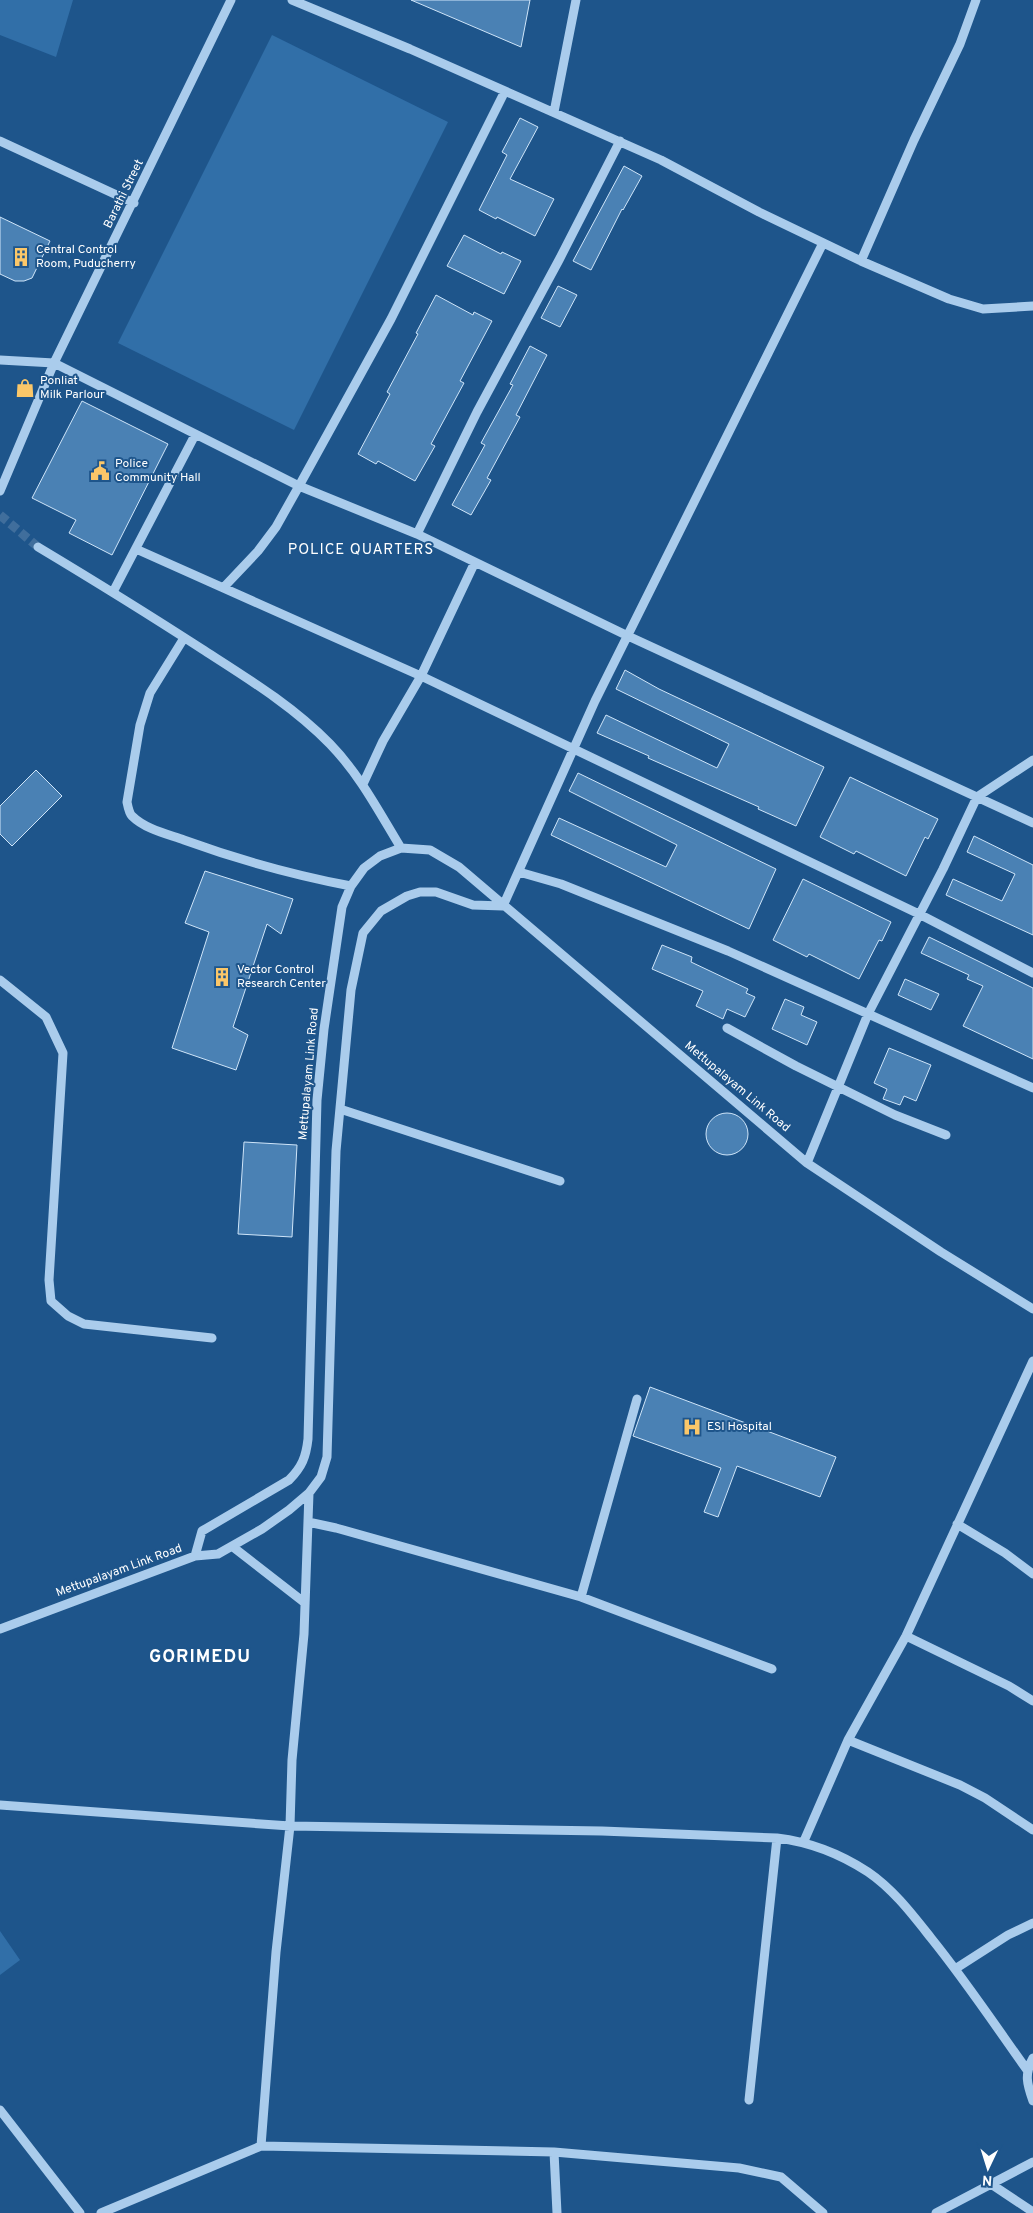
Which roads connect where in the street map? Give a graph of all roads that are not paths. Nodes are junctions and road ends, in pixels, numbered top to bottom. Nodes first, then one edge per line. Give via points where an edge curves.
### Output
1 (231, 0) edge
2 (292, 0) edge
3 (576, 0) edge
4 (976, 0) edge
5 (505, 91) junction
6 (554, 112) junction
7 (620, 141) junction
8 (0, 142) edge
9 (134, 203) junction
10 (823, 243) junction
11 (861, 262) junction
12 (1033, 306) edge
13 (0, 360) edge
14 (54, 363) junction
15 (195, 435) junction
16 (299, 486) junction
17 (0, 491) edge
18 (417, 534) junction
19 (38, 547) tunnel mouth
20 (136, 549) junction
21 (475, 562) junction
22 (224, 588) junction
23 (114, 592) junction
24 (628, 636) junction
25 (184, 638) junction
26 (421, 676) junction
27 (574, 749) junction
28 (1033, 760) edge
29 (363, 784) junction
30 (977, 797) junction
31 (1033, 823) edge
32 (401, 848) junction
33 (519, 872) junction
34 (350, 886) junction
35 (503, 906) junction
36 (919, 914) junction
37 (1033, 973) edge
38 (0, 980) edge
39 (868, 1014) junction
40 (727, 1028) dead end
41 (838, 1087) junction
42 (1033, 1088) edge
43 (340, 1109) junction
44 (946, 1135) dead end
45 (807, 1164) junction
46 (560, 1181) dead end
47 (1033, 1309) edge
48 (212, 1338) dead end
49 (1033, 1361) edge
50 (637, 1399) dead end
51 (309, 1493) junction
52 (308, 1522) junction
53 (957, 1524) junction
54 (233, 1547) junction
55 (195, 1556) junction
56 (1033, 1574) edge
57 (581, 1597) junction
58 (305, 1603) junction
59 (0, 1629) edge
60 (906, 1636) junction
61 (772, 1669) dead end
62 (1033, 1701) edge
63 (848, 1740) junction
64 (0, 1805) edge
65 (290, 1826) junction
66 (1033, 1830) edge
67 (777, 1838) junction
68 (804, 1841) junction
69 (1033, 1923) edge
70 (955, 1969) junction
71 (1033, 2058) edge
72 (1027, 2070) junction
73 (749, 2100) dead end
74 (1033, 2101) edge
75 (0, 2110) edge
76 (261, 2146) junction
77 (554, 2152) junction
78 (1033, 2162) edge
79 (991, 2184) junction
80 (1033, 2212) edge
81 (80, 2213) edge
82 (101, 2213) edge
83 (557, 2213) edge
84 (823, 2213) edge
85 (936, 2213) edge

1 - 9 street, Barathi Street
2 - 5 street
3 - 6 street
4 - 11 street via 960,44
5 - 6 street
5 - 16 street via 391,319
6 - 7 street
7 - 10 street
7 - 18 street via 477,412
8 - 9 street
9 - 14 street, Barathi Street
10 - 11 street
10 - 24 street
11 - 12 street via 949,299 983,309
13 - 14 street
14 - 15 street
14 - 17 street, Barathi Street
15 - 16 street
15 - 20 street
16 - 18 street
16 - 22 street via 276,527
18 - 21 street
19 - 23 street
20 - 22 street
20 - 23 street
21 - 24 street
21 - 26 street
22 - 26 street
23 - 25 street
24 - 27 street
24 - 30 street
25 - 29 street via 267,690 331,745
25 - 34 street via 150,693 140,725 127,802 130,815 164,833 252,863
26 - 27 street
26 - 29 street via 383,741
27 - 33 street
27 - 36 street
28 - 30 street
29 - 32 street
30 - 31 street
30 - 36 street
32 - 34 street, Mettupalayam Link Road via 380,856 364,868
32 - 35 street, Mettupalayam Link Road via 430,850 459,867
33 - 35 street
33 - 39 street via 561,884 728,951
34 - 55 street, Mettupalayam Link Road via 342,907 317,1100 306,1457 290,1480 202,1531
35 - 43 street via 473,905 436,892 420,892 396,902 375,918 363,933 351,990
35 - 45 street, Mettupalayam Link Road
36 - 37 street
36 - 39 street
38 - 48 street via 46,1017 63,1053 49,1280 51,1301 68,1316 84,1324
39 - 41 street
39 - 42 street
40 - 41 street
41 - 44 street
41 - 45 street
43 - 46 street
43 - 51 street via 327,1457 321,1477
45 - 47 street, Mettupalayam Link Road
49 - 53 street
50 - 57 street
51 - 52 street
51 - 54 street
52 - 57 street
52 - 58 street
53 - 56 street
53 - 60 street
54 - 55 street via 218,1554
54 - 58 street
55 - 59 street, Mettupalayam Link Road
57 - 61 street
58 - 65 street
60 - 62 street
60 - 63 street
63 - 66 street via 960,1785
63 - 68 street
64 - 65 street
65 - 67 street via 602,1831
65 - 76 street via 276,1952
67 - 68 street
67 - 73 street
68 - 70 street via 869,1873 903,1902
69 - 70 street
70 - 72 street
71 - 72 street
72 - 74 street via 1026,2081
75 - 81 street
76 - 77 street
76 - 82 street
77 - 83 street
77 - 84 street via 763,2172 781,2177
78 - 79 street
79 - 80 street
79 - 85 street

